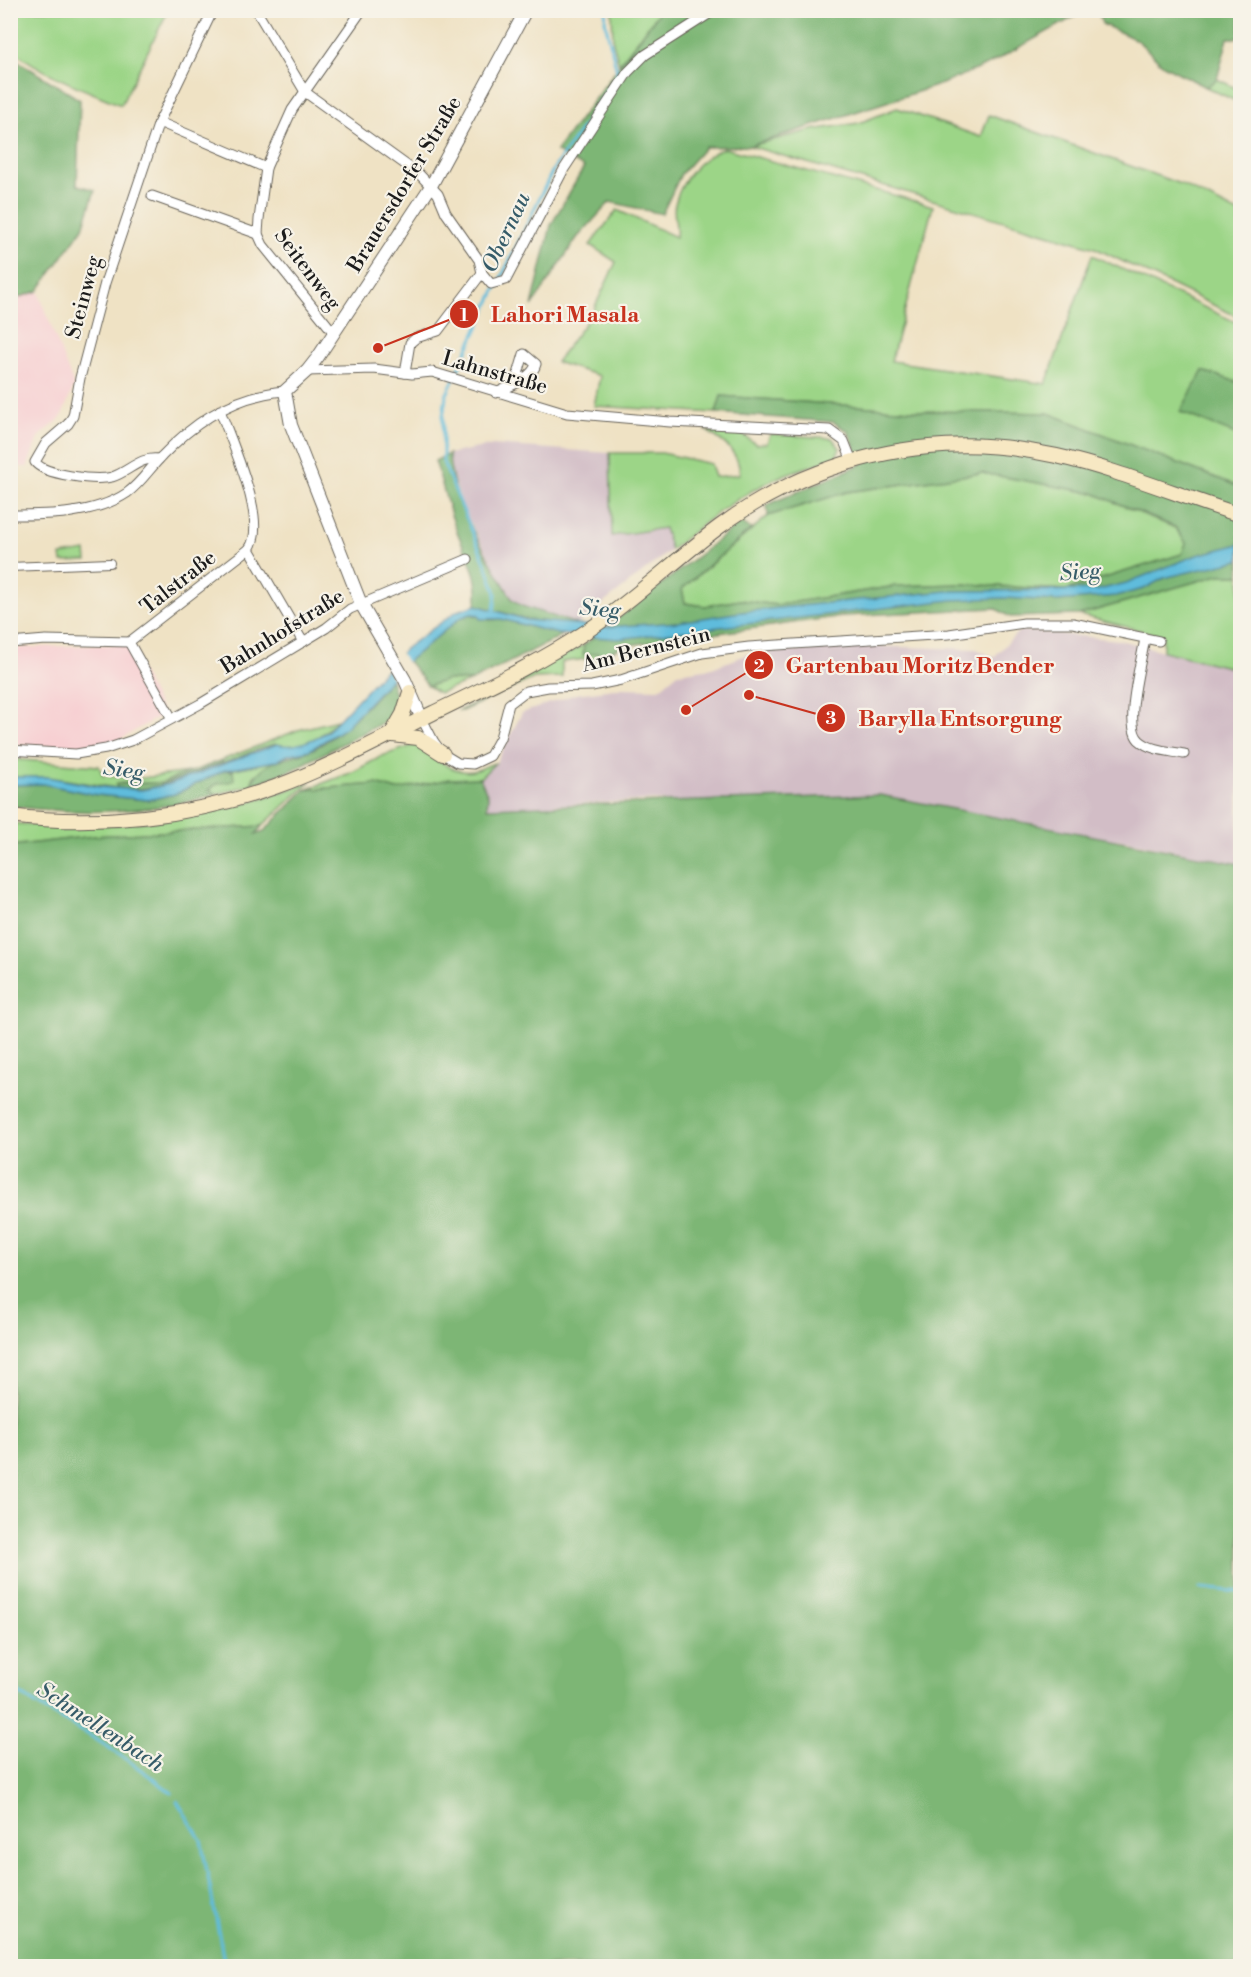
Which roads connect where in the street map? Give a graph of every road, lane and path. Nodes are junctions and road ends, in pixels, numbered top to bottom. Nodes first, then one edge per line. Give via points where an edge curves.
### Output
1 (213, 10) edge
2 (256, 10) edge
3 (362, 10) edge
4 (526, 10) edge
5 (715, 10) edge
6 (305, 92) junction
7 (159, 123) junction
8 (266, 168) junction
9 (431, 186) junction
10 (152, 196) dead end
11 (258, 234) junction
12 (482, 273) junction
13 (334, 333) junction
14 (307, 372) junction
15 (405, 373) junction
16 (516, 381) dead end
17 (285, 391) junction
18 (496, 393) junction
19 (220, 410) junction
20 (159, 459) junction
21 (852, 461) junction
22 (10, 515) edge
23 (1240, 516) edge
24 (249, 549) junction
25 (468, 559) dead end
26 (110, 563) dead end
27 (10, 567) edge
28 (361, 604) junction
29 (1145, 638) junction
30 (1160, 641) dead end
31 (10, 642) edge
32 (129, 642) junction
33 (303, 642) junction
34 (407, 686) junction
35 (171, 717) junction
36 (422, 719) junction
37 (391, 735) junction
38 (10, 750) edge
39 (443, 754) junction
40 (1184, 754) dead end
41 (10, 816) edge

1 - 7 street, Steinweg
2 - 6 street
3 - 6 street, Seitenweg
4 - 9 street, Brauersdorfer Straße
5 - 12 street via 645,54 628,72 564,169 503,281 491,284
6 - 8 street, Seitenweg via 291,110
6 - 9 street
7 - 8 street
7 - 20 street, Steinweg via 108,273 73,416 35,459 48,472 104,478 125,472 150,457
8 - 11 street, Seitenweg
9 - 12 street via 479,260
9 - 13 street, Brauersdorfer Straße
10 - 11 street
11 - 13 street, Seitenweg
12 - 15 street via 438,331 410,343
13 - 14 street, Brauersdorfer Straße
14 - 15 street, Lahnstraße via 374,369
14 - 17 street
15 - 18 street, Lahnstraße via 432,372
16 - 18 street
17 - 19 street via 250,398
17 - 28 street, Bahnhofstraße via 291,425
18 - 21 street, Lahnstraße via 567,413 829,430 844,441
19 - 20 street via 188,430
19 - 24 street via 254,507 257,529
20 - 22 street via 126,493 101,504 62,513
21 - 23 main road via 931,446 1029,449 1098,465
21 - 36 main road via 820,472 742,511 628,601 551,653
24 - 32 street, Talstraße
24 - 33 street
25 - 28 street
26 - 27 street
28 - 33 street, Bahnhofstraße
28 - 34 street
29 - 30 street, Am Bernstein
29 - 39 street, Am Bernstein via 1073,623 1024,624 949,634 702,652 621,680 526,691 509,704 500,738 490,756 473,765 458,763
29 - 40 street via 1131,720 1138,739 1154,748
31 - 32 street, Talstraße
32 - 35 street, Talstraße
33 - 35 street, Bahnhofstraße via 200,704
34 - 36 street
34 - 37 main road via 403,714
35 - 38 street, Bahnhofstraße via 133,740 106,749 76,754
36 - 37 main road
36 - 39 street
37 - 39 main road via 418,738
37 - 41 main road via 274,787 186,811 99,820

